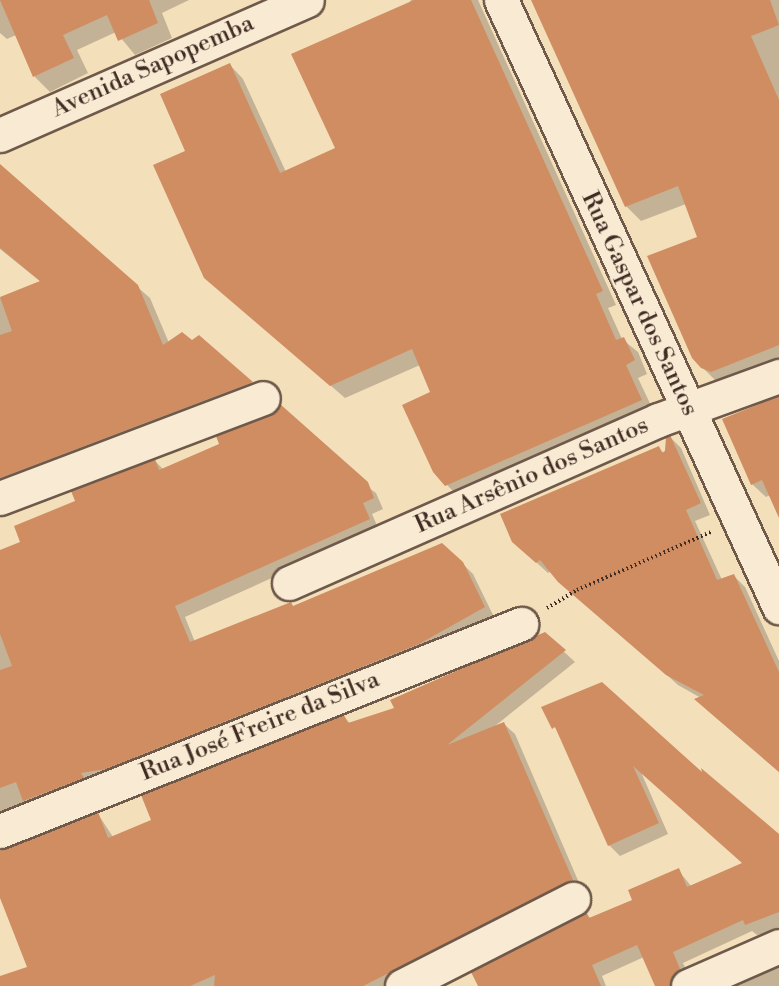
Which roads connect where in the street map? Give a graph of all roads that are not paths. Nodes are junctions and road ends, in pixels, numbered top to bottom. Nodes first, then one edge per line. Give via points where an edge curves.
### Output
1 (307, 0) edge
2 (501, 0) edge
3 (0, 135) edge
4 (779, 376) edge
5 (263, 398) dead end
6 (688, 410) junction
7 (0, 498) edge
8 (289, 583) dead end
9 (779, 607) edge
10 (520, 624) road end
11 (0, 831) edge
12 (573, 899) dead end
13 (779, 946) edge
14 (443, 978) edge
15 (402, 986) edge
16 (688, 986) edge

1 - 3 street, Avenida Sapopemba
2 - 6 street, Rua Gaspar dos Santos
4 - 6 street, Rua Arsênio dos Santos
5 - 7 street
6 - 8 street, Rua Arsênio dos Santos
6 - 9 street, Rua Gaspar dos Santos
10 - 11 street, Rua José Freire da Silva
12 - 14 street
13 - 16 street
14 - 15 street

